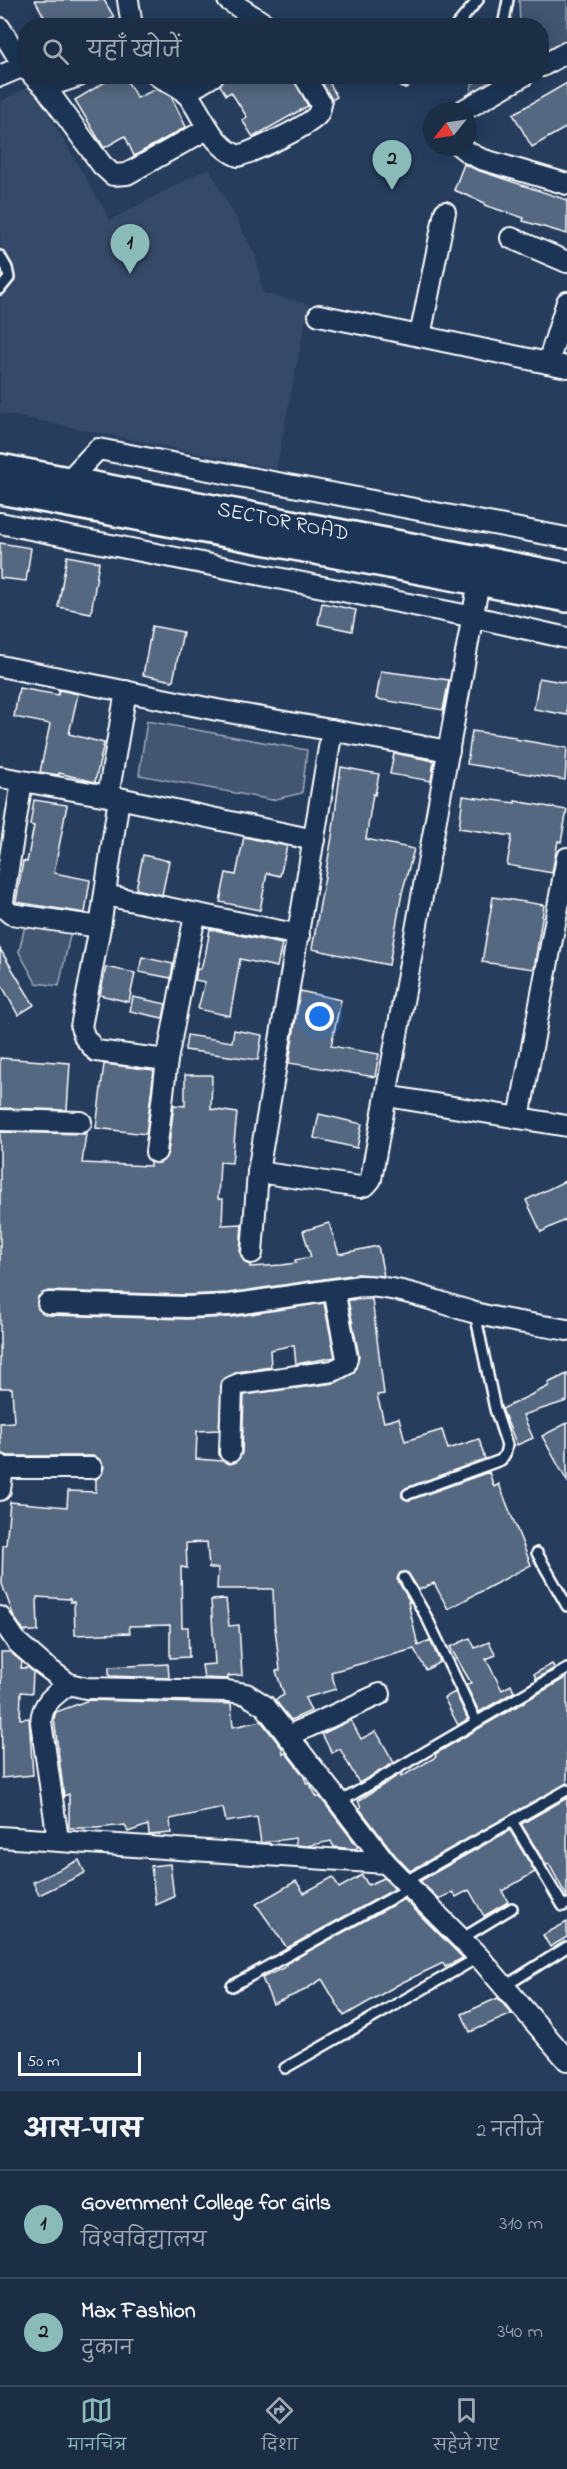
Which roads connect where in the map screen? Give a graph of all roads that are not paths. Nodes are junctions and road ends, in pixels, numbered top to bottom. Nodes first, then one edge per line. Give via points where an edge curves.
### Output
1 (128, 0) edge
2 (228, 0) edge
3 (478, 0) edge
4 (508, 0) edge
5 (131, 18) edge
6 (256, 18) edge
7 (463, 18) edge
8 (505, 18) edge
9 (0, 28) edge
10 (567, 52) edge
11 (18, 55) edge
12 (549, 62) edge
13 (18, 75) edge
14 (0, 76) edge
15 (38, 84) edge
16 (171, 84) edge
17 (200, 84) edge
18 (309, 84) edge
19 (509, 84) edge
20 (186, 93) junction
21 (477, 102) edge
22 (207, 129) junction
23 (474, 156) edge
24 (567, 184) edge
25 (445, 212) dead end
26 (511, 238) dead end
27 (0, 256) edge
28 (567, 262) edge
29 (0, 289) edge
30 (567, 302) edge
31 (319, 315) dead end
32 (420, 336) junction
33 (557, 365) edge
34 (0, 468) edge
35 (67, 482) junction
36 (0, 490) edge
37 (0, 523) edge
38 (567, 538) edge
39 (481, 571) junction
40 (567, 577) edge
41 (567, 598) edge
42 (474, 617) junction
43 (567, 638) edge
44 (0, 666) edge
45 (126, 691) junction
46 (332, 730) junction
47 (450, 751) junction
48 (0, 777) edge
49 (22, 781) junction
50 (114, 797) junction
51 (314, 840) junction
52 (567, 858) edge
53 (105, 895) junction
54 (195, 915) junction
55 (100, 927) junction
56 (299, 935) junction
57 (167, 1060) junction
58 (387, 1096) junction
59 (519, 1118) junction
60 (0, 1120) edge
61 (81, 1122) dead end
62 (567, 1126) edge
63 (156, 1152) dead end
64 (258, 1172) junction
65 (252, 1253) dead end
66 (333, 1290) junction
67 (48, 1303) dead end
68 (475, 1313) junction
69 (567, 1330) edge
70 (230, 1452) dead end
71 (1, 1467) edge
72 (92, 1468) dead end
73 (0, 1490) edge
74 (408, 1494) dead end
75 (537, 1553) dead end
76 (404, 1578) dead end
77 (567, 1606) edge
78 (0, 1617) edge
79 (567, 1669) edge
80 (69, 1684) junction
81 (380, 1694) dead end
82 (476, 1721) junction
83 (288, 1736) junction
84 (566, 1794) edge
85 (338, 1803) junction
86 (512, 1821) junction
87 (0, 1837) edge
88 (58, 1840) junction
89 (386, 1863) junction
90 (407, 1885) junction
91 (567, 1904) edge
92 (512, 1908) dead end
93 (461, 1939) junction
94 (567, 1947) edge
95 (479, 1956) junction
96 (232, 1986) dead end
97 (504, 1986) junction
98 (567, 2060) edge
99 (285, 2068) dead end

1 - 5 street
2 - 6 street
3 - 7 lane
4 - 8 lane
9 - 11 street
10 - 12 street
13 - 14 street
15 - 22 street via 114,175 127,174
16 - 20 street
17 - 20 street
18 - 22 street via 321,104 318,114 250,153 238,156 225,151
19 - 21 street
20 - 22 street
23 - 24 street
25 - 32 street
26 - 28 street
27 - 29 lane via 9,278
30 - 33 street
31 - 32 street
32 - 33 street
34 - 35 main road, SECTOR ROAD
35 - 38 street via 98,449
35 - 39 main road, SECTOR ROAD
36 - 39 main road, SECTOR ROAD
37 - 42 street
39 - 40 main road, SECTOR ROAD
39 - 41 main road, SECTOR ROAD
39 - 42 street
42 - 43 street
42 - 47 street
44 - 45 street
45 - 46 street
45 - 50 street
46 - 47 street
46 - 51 street
47 - 58 street
48 - 49 street
49 - 50 street
49 - 55 street via 4,908 10,914
50 - 51 street
50 - 53 street
51 - 56 street
52 - 59 street
53 - 54 street
53 - 55 street
54 - 56 street
54 - 57 street
55 - 57 street via 81,1027 85,1038 96,1051
56 - 64 street
57 - 63 street
58 - 59 street
58 - 64 street via 373,1173 366,1185
59 - 62 street
60 - 61 street
64 - 65 street
66 - 67 street via 186,1307
66 - 68 street via 360,1286 396,1288
66 - 70 street via 347,1358 345,1365 333,1371 232,1387
68 - 69 street
68 - 74 lane via 495,1409 507,1445 505,1454 501,1460
71 - 72 street
71 - 73 street
75 - 77 lane
76 - 82 lane
78 - 80 street via 17,1642
79 - 82 lane
80 - 83 street via 246,1694 265,1706
80 - 88 street via 48,1701 41,1722
81 - 83 street
82 - 85 lane
83 - 85 street
84 - 86 lane
85 - 89 street
86 - 90 lane
86 - 91 lane via 562,1906
87 - 88 street
88 - 89 street
89 - 90 street
90 - 93 street
90 - 96 lane
92 - 93 lane
93 - 95 street
94 - 97 lane
95 - 97 street
95 - 99 lane
97 - 98 street

